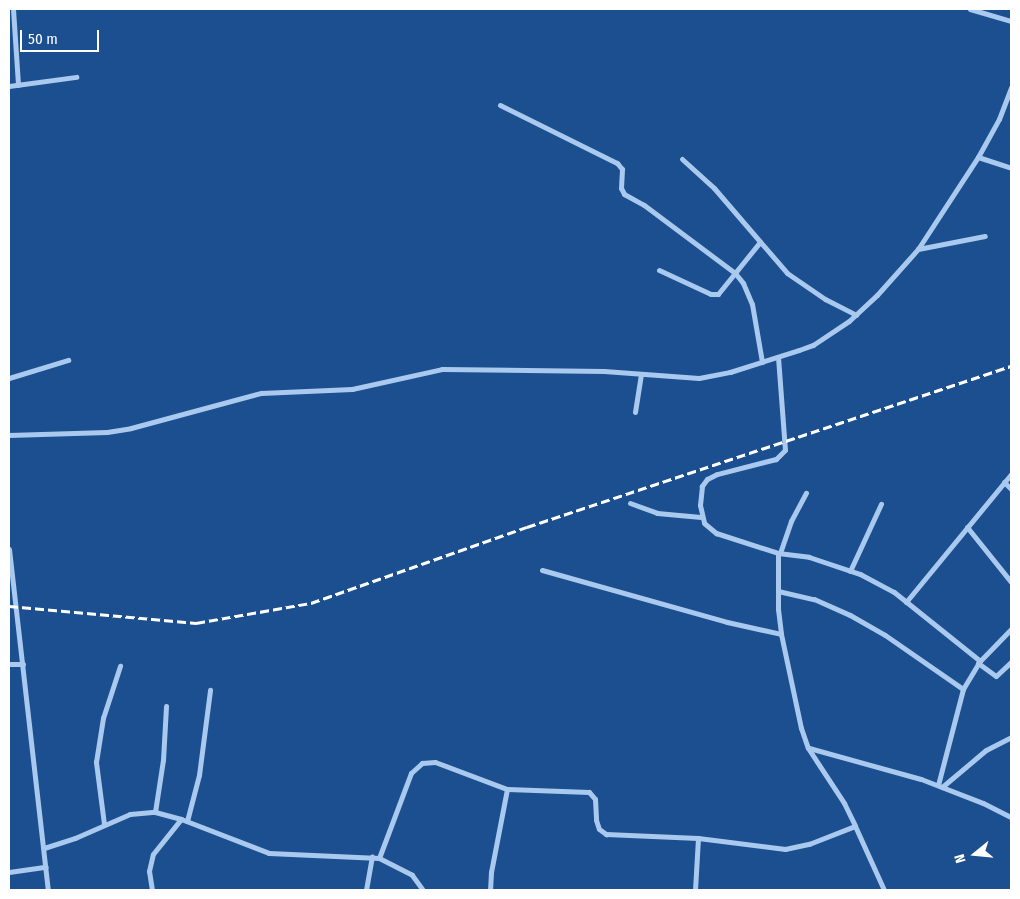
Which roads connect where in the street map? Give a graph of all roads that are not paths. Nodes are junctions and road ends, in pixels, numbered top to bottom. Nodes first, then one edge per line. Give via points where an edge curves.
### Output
1 (13, 9) edge
2 (970, 9) edge
3 (1011, 21) edge
4 (76, 77) dead end
5 (18, 85) junction
6 (9, 86) edge
7 (1011, 87) edge
8 (500, 105) dead end
9 (978, 157) junction
10 (682, 159) dead end
11 (1011, 168) edge
12 (985, 236) dead end
13 (760, 242) junction
14 (918, 249) junction
15 (659, 270) dead end
16 (735, 273) junction
17 (856, 315) junction
18 (778, 357) junction
19 (68, 360) dead end
20 (762, 362) junction
21 (641, 374) junction
22 (9, 378) edge
23 (635, 412) dead end
24 (9, 434) edge
25 (1011, 474) edge
26 (1004, 482) junction
27 (1011, 489) edge
28 (806, 493) dead end
29 (630, 503) dead end
30 (880, 504) dead end
31 (701, 517) junction
32 (967, 527) junction
33 (9, 549) edge
34 (779, 553) junction
35 (542, 570) dead end
36 (850, 570) junction
37 (1011, 582) edge
38 (778, 591) junction
39 (906, 602) junction
40 (1011, 629) edge
41 (780, 634) junction
42 (979, 662) junction
43 (1011, 662) edge
44 (9, 664) edge
45 (23, 664) junction
46 (120, 666) dead end
47 (963, 689) junction
48 (210, 690) dead end
49 (166, 706) dead end
50 (1011, 737) edge
51 (808, 748) junction
52 (940, 786) junction
53 (507, 789) junction
54 (155, 812) junction
55 (1011, 817) edge
56 (184, 820) junction
57 (104, 824) junction
58 (854, 826) junction
59 (698, 838) junction
60 (44, 848) junction
61 (372, 857) junction
62 (379, 858) junction
63 (46, 867) junction
64 (9, 872) edge
65 (48, 890) edge
66 (152, 890) edge
67 (366, 890) edge
68 (423, 890) edge
69 (490, 890) edge
70 (695, 890) edge
71 (884, 890) edge

1 - 5 street
2 - 3 street
4 - 5 street
5 - 6 street
7 - 9 street via 999,119
8 - 16 street via 617,163 622,169 621,188 624,194 644,205
9 - 11 street
9 - 14 street
10 - 13 street via 714,188
12 - 14 street
13 - 16 street
13 - 17 street via 796,281
14 - 17 street
15 - 16 street via 715,295 723,290
16 - 20 street via 752,304
17 - 18 street via 813,345
18 - 20 street
18 - 31 street via 785,450 776,459 707,479 702,486
19 - 22 street
20 - 21 street via 699,378
21 - 23 street
21 - 24 street via 459,368 352,388 262,394 107,432
25 - 26 street
26 - 27 street
26 - 32 street
28 - 34 street
29 - 31 street via 657,513
30 - 36 street
31 - 34 street via 711,530
32 - 37 street
32 - 39 street
33 - 45 street
34 - 36 street via 809,557
34 - 38 street
35 - 41 street
36 - 39 street via 894,592
38 - 41 street
38 - 47 street via 814,599 850,615
39 - 42 street
40 - 42 street
41 - 51 street
42 - 43 street via 996,676
42 - 47 street
44 - 45 street
45 - 60 street
46 - 57 street via 103,718 96,762
47 - 52 street
48 - 56 street via 199,775
49 - 54 street via 163,760
50 - 52 street via 986,750
51 - 52 street
51 - 58 street via 844,803
52 - 55 street
53 - 59 street via 588,792 595,799 599,829 606,834
53 - 62 street via 435,762 422,763 411,773
53 - 69 street
54 - 56 street
54 - 57 street via 130,814
56 - 61 street via 269,852
56 - 66 street via 153,854 149,871
57 - 60 street
58 - 59 street via 809,844 785,849
58 - 71 street
59 - 70 street
60 - 63 street
61 - 62 street
61 - 67 street
62 - 68 street via 412,875
63 - 64 street
63 - 65 street

